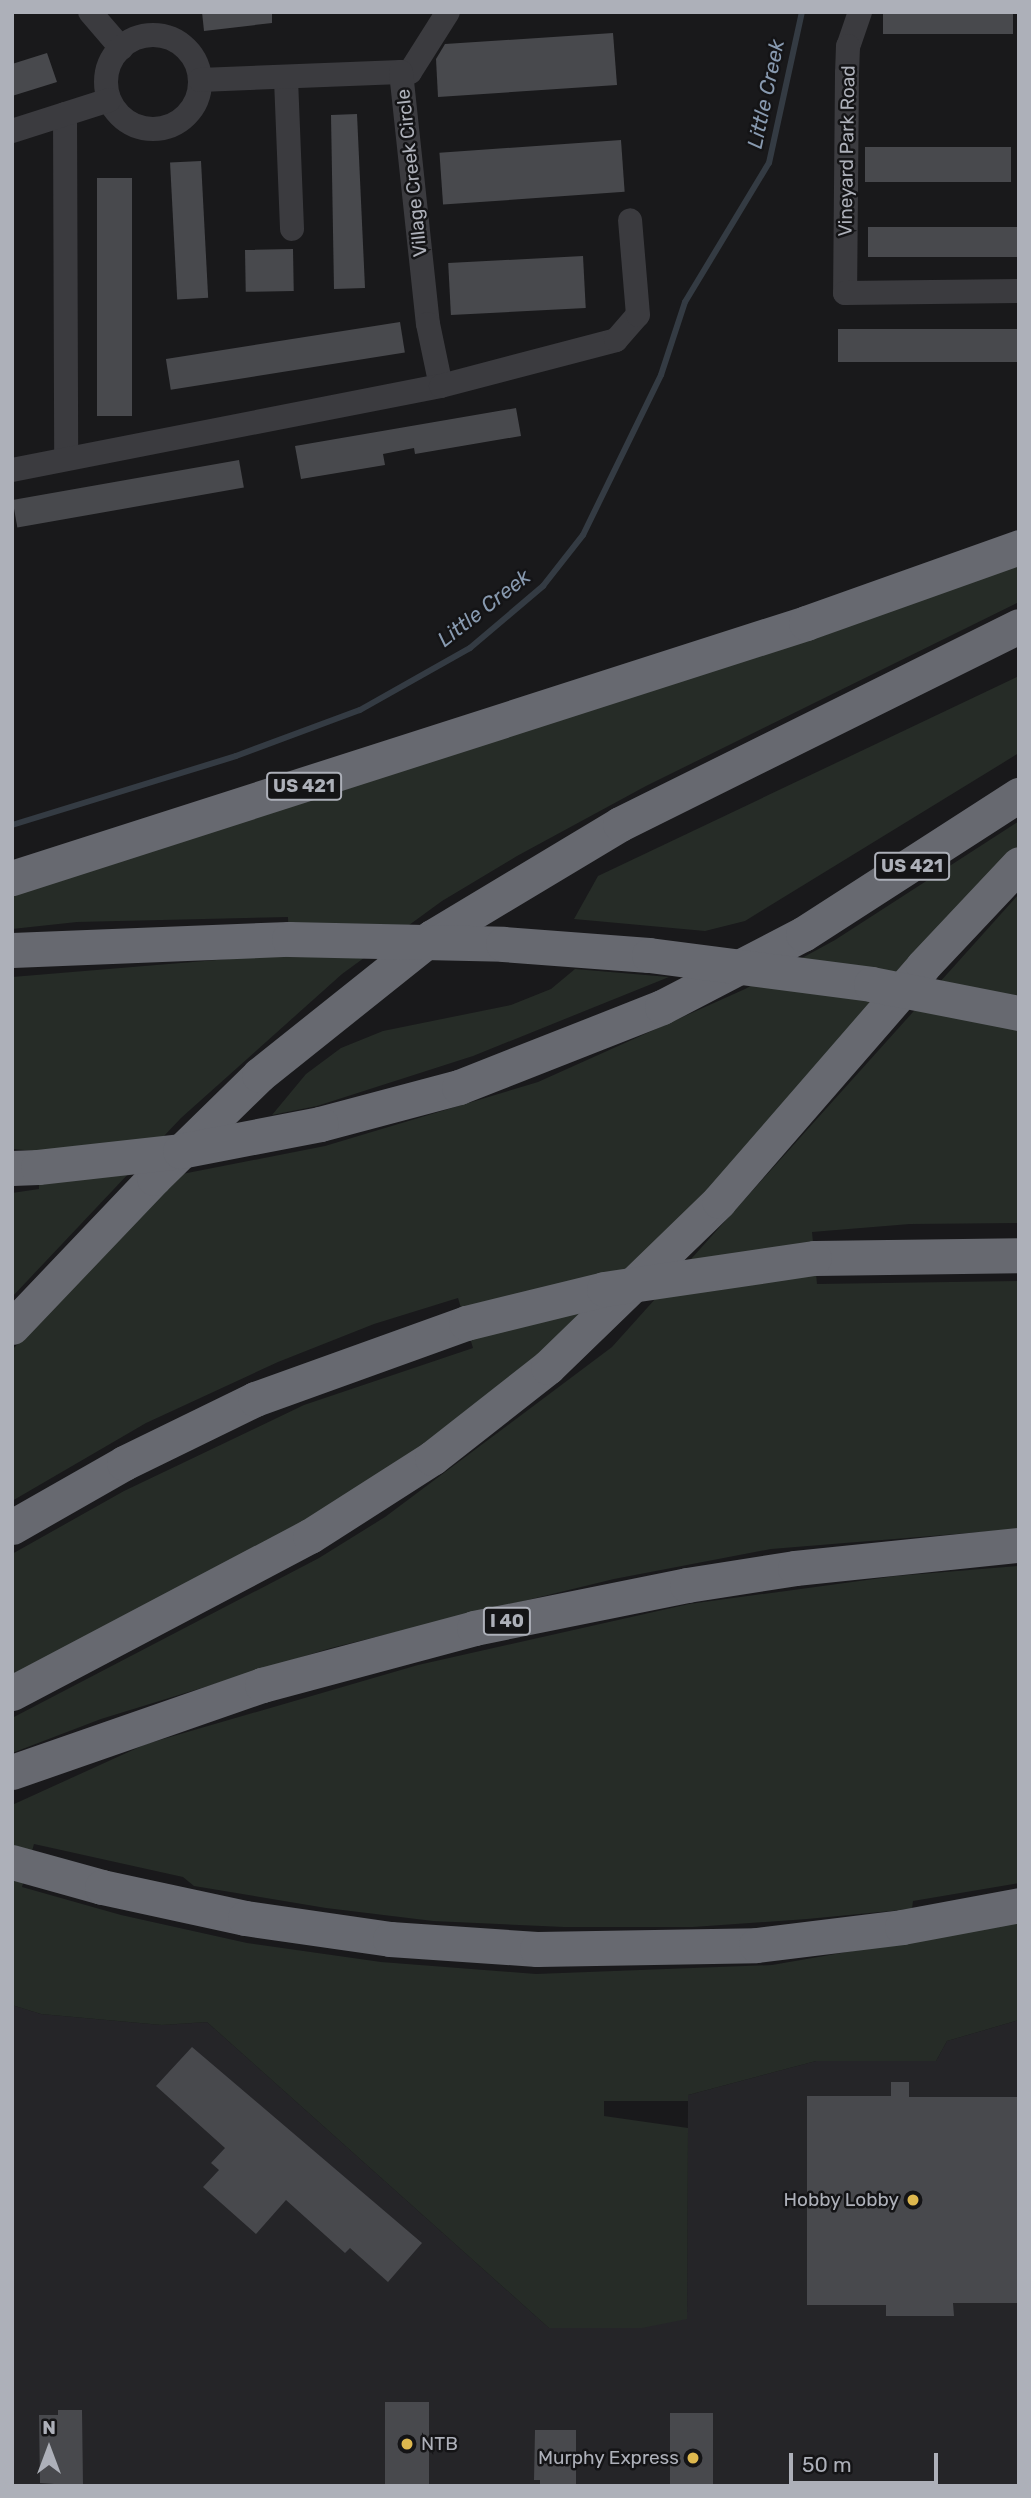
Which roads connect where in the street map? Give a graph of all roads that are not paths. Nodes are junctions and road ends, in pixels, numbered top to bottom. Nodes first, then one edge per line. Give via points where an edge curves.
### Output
1 (90, 12) edge
2 (448, 12) edge
3 (860, 12) edge
4 (121, 48) junction
5 (401, 72) junction
6 (286, 79) junction
7 (200, 80) junction
8 (109, 100) junction
9 (65, 114) junction
10 (12, 131) edge
11 (630, 220) dead end
12 (292, 229) dead end
13 (1019, 291) edge
14 (441, 386) junction
15 (66, 457) junction
16 (12, 470) edge
17 (1019, 547) edge
18 (1019, 626) edge
19 (1019, 795) edge
20 (1019, 864) edge
21 (12, 878) edge
22 (12, 950) edge
23 (1019, 1013) edge
24 (25, 1167) edge
25 (1019, 1255) edge
26 (12, 1327) edge
27 (12, 1527) edge
28 (1019, 1545) edge
29 (12, 1693) edge
30 (12, 1772) edge
31 (20, 1864) edge
32 (1019, 1905) edge

1 - 4 street
2 - 5 street via 410,72
3 - 13 street, Vineyard Park Road via 848,46 845,293
4 - 7 street via 147,36 172,39 189,51
4 - 8 street via 106,78
5 - 6 street, Village Creek Circle
5 - 14 street, Village Creek Circle via 428,324
6 - 7 street, Village Creek Circle
6 - 12 street
7 - 8 street via 190,111 163,128 131,124
8 - 9 street
9 - 10 street
9 - 15 street
11 - 14 street via 638,315 616,340
14 - 15 street
15 - 16 street
17 - 21 highway, US 421 via 806,623
18 - 26 highway via 641,813 432,937 259,1075 153,1178
19 - 24 highway, US 421, bridge via 814,928 662,1007 459,1087 320,1124 180,1151
20 - 29 highway via 923,966 719,1201 548,1367 432,1458 340,1518 181,1608
22 - 23 highway, bridge via 289,939 503,944 661,957 858,982
25 - 27 highway, bridge via 814,1258 604,1289 466,1323 255,1398 124,1463
28 - 30 highway, I 40 via 741,1576 474,1628 262,1685
31 - 32 highway via 173,1903 306,1928 537,1949 756,1945 902,1927

